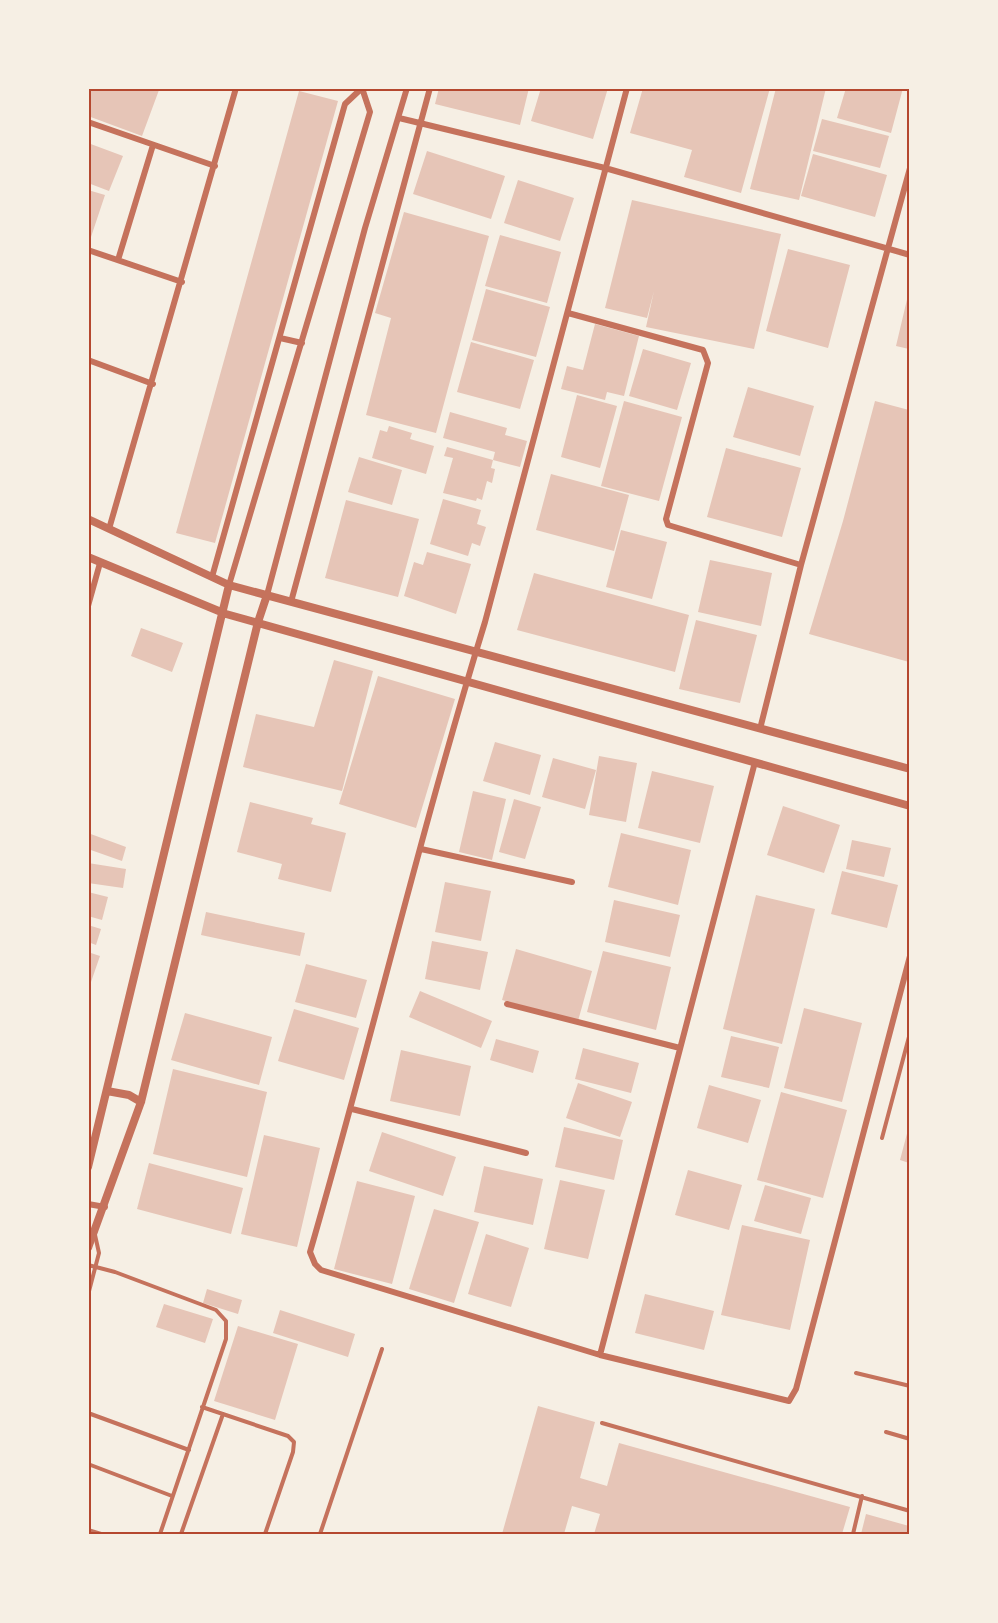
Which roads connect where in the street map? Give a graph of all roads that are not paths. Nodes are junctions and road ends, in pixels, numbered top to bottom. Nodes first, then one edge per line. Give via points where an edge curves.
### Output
1 (236, 88) edge
2 (362, 88) edge
3 (407, 88) edge
4 (430, 88) edge
5 (627, 88) edge
6 (399, 118) junction
7 (88, 122) edge
8 (421, 122) junction
9 (153, 145) junction
10 (215, 166) junction
11 (605, 168) junction
12 (909, 168) edge
13 (888, 249) junction
14 (88, 250) edge
15 (909, 255) edge
16 (118, 260) junction
17 (182, 282) junction
18 (568, 313) junction
19 (280, 338) junction
20 (302, 343) junction
21 (88, 360) edge
22 (153, 384) junction
23 (88, 519) edge
24 (109, 529) junction
25 (88, 557) edge
26 (100, 563) junction
27 (801, 565) junction
28 (212, 577) junction
29 (232, 585) junction
30 (264, 594) junction
31 (291, 602) junction
32 (88, 606) edge
33 (223, 613) junction
34 (255, 622) junction
35 (475, 653) junction
36 (467, 680) junction
37 (760, 729) junction
38 (755, 762) junction
39 (909, 770) edge
40 (909, 806) edge
41 (421, 849) junction
42 (572, 882) dead end
43 (909, 956) edge
44 (507, 1004) dead end
45 (909, 1033) edge
46 (680, 1048) junction
47 (107, 1091) junction
48 (141, 1102) junction
49 (352, 1109) junction
50 (882, 1138) dead end
51 (526, 1153) dead end
52 (88, 1167) edge
53 (88, 1204) edge
54 (105, 1207) junction
55 (91, 1234) edge
56 (88, 1248) edge
57 (88, 1265) edge
58 (97, 1268) junction
59 (88, 1295) edge
60 (382, 1349) dead end
61 (600, 1355) junction
62 (856, 1373) dead end
63 (909, 1386) edge
64 (202, 1407) junction
65 (88, 1413) edge
66 (223, 1414) junction
67 (602, 1423) dead end
68 (886, 1432) dead end
69 (909, 1439) edge
70 (189, 1450) junction
71 (88, 1464) edge
72 (172, 1496) junction
73 (862, 1497) junction
74 (909, 1511) edge
75 (88, 1530) edge
76 (101, 1534) edge
77 (160, 1534) edge
78 (181, 1534) edge
79 (265, 1534) edge
80 (320, 1534) edge
81 (852, 1534) edge

1 - 10 street
2 - 19 street via 345,104
2 - 20 street via 370,112
3 - 6 street
4 - 8 street
5 - 11 street
6 - 8 street
6 - 30 street
7 - 9 street
8 - 11 street
8 - 31 street
9 - 10 street
9 - 16 street
10 - 17 street
11 - 13 street
11 - 18 street
12 - 13 street
13 - 15 street
13 - 27 street
14 - 16 street
16 - 17 street
17 - 22 street
18 - 27 street via 703,350 708,363 666,519 668,525
18 - 35 street
19 - 20 street
19 - 28 street
20 - 29 street
21 - 22 street
22 - 24 street
23 - 24 street
24 - 28 street
25 - 26 street
26 - 32 street
26 - 33 street
27 - 37 street
28 - 29 street
29 - 30 street
29 - 33 street
30 - 31 street
30 - 34 street
31 - 35 street
33 - 34 street
33 - 47 street
34 - 36 street
34 - 48 street
35 - 36 street
35 - 37 street
36 - 38 street
36 - 41 street
37 - 39 street
38 - 40 street
38 - 46 street
41 - 42 street
41 - 49 street
43 - 61 street via 796,1389 789,1401
44 - 46 street
45 - 50 lane
46 - 61 street
47 - 48 street
47 - 52 street
48 - 54 street
49 - 51 street
49 - 61 street via 310,1252 321,1270
53 - 54 street
54 - 55 street
55 - 56 street
55 - 58 lane via 99,1253
57 - 58 lane
58 - 59 lane
58 - 64 lane via 224,1316 226,1339
60 - 80 lane
62 - 63 lane
64 - 66 lane
64 - 70 lane
65 - 70 lane
66 - 78 lane
66 - 79 lane via 288,1436 294,1442
67 - 73 lane
68 - 69 lane
70 - 72 lane
71 - 72 lane
72 - 77 lane
73 - 74 lane
73 - 81 lane
75 - 76 lane

